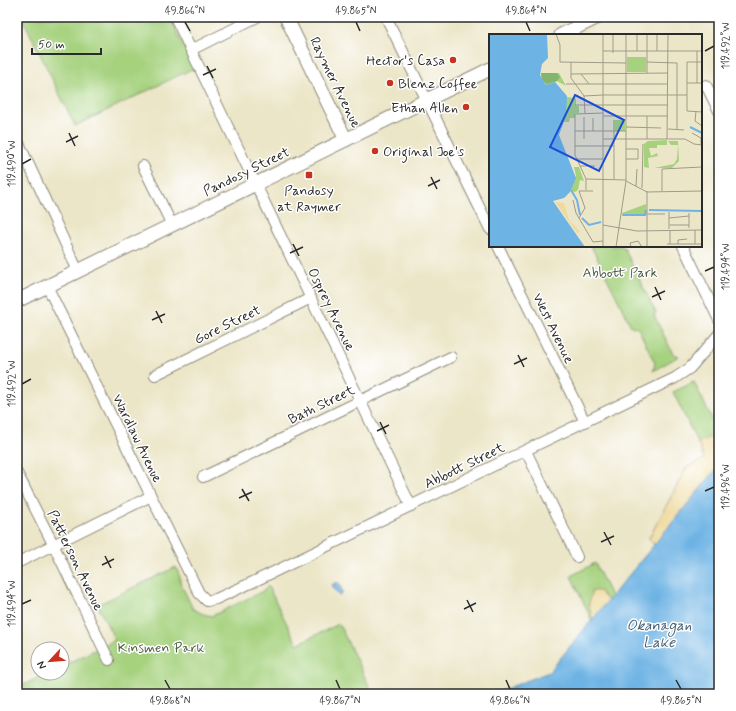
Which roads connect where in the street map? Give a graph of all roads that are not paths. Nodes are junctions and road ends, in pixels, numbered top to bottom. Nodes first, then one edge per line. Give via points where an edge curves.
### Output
1 (175, 17) edge
2 (257, 17) edge
3 (286, 17) edge
4 (386, 17) edge
5 (598, 17) edge
6 (579, 31) edge
7 (566, 34) edge
8 (191, 50) junction
9 (489, 70) edge
10 (706, 85) dead end
11 (427, 100) junction
12 (719, 111) edge
13 (17, 139) edge
14 (346, 140) junction
15 (143, 166) dead end
16 (256, 184) junction
17 (172, 225) junction
18 (489, 227) edge
19 (498, 247) edge
20 (683, 247) edge
21 (78, 271) junction
22 (47, 286) junction
23 (311, 298) junction
24 (17, 300) edge
25 (719, 320) edge
26 (719, 334) edge
27 (451, 357) dead end
28 (155, 374) dead end
29 (360, 400) junction
30 (585, 422) junction
31 (526, 451) junction
32 (17, 473) edge
33 (203, 478) dead end
34 (151, 496) junction
35 (411, 506) junction
36 (53, 544) junction
37 (577, 557) dead end
38 (17, 563) edge
39 (207, 601) joint
40 (109, 660) dead end

1 - 8 street, Osprey Avenue
2 - 8 street
3 - 14 street, Raymer Avenue
4 - 11 street
5 - 6 street
6 - 7 street
8 - 16 street, Osprey Avenue
9 - 11 street, Pandosy Street
10 - 12 street
11 - 14 street, Pandosy Street
11 - 18 street
13 - 21 street
14 - 16 street, Pandosy Street
15 - 17 street
16 - 17 street, Pandosy Street
16 - 23 street, Osprey Avenue
17 - 21 street, Pandosy Street
19 - 30 street, West Avenue
20 - 25 street
21 - 22 street, Pandosy Street
22 - 24 street, Pandosy Street
22 - 34 street, Wardlaw Avenue
23 - 28 street, Gore Street
23 - 29 street, Osprey Avenue
26 - 30 street, Abbott Street via 690,368 675,378
27 - 29 street, Bath Street
29 - 33 street, Bath Street
29 - 35 street, Osprey Avenue
30 - 31 street, Abbott Street
31 - 35 street, Abbott Street
31 - 37 street
32 - 36 street, Patterson Avenue
34 - 36 street
34 - 39 street, Wardlaw Avenue via 199,593
35 - 39 street, Abbott Street
36 - 38 street
36 - 40 street, Patterson Avenue

